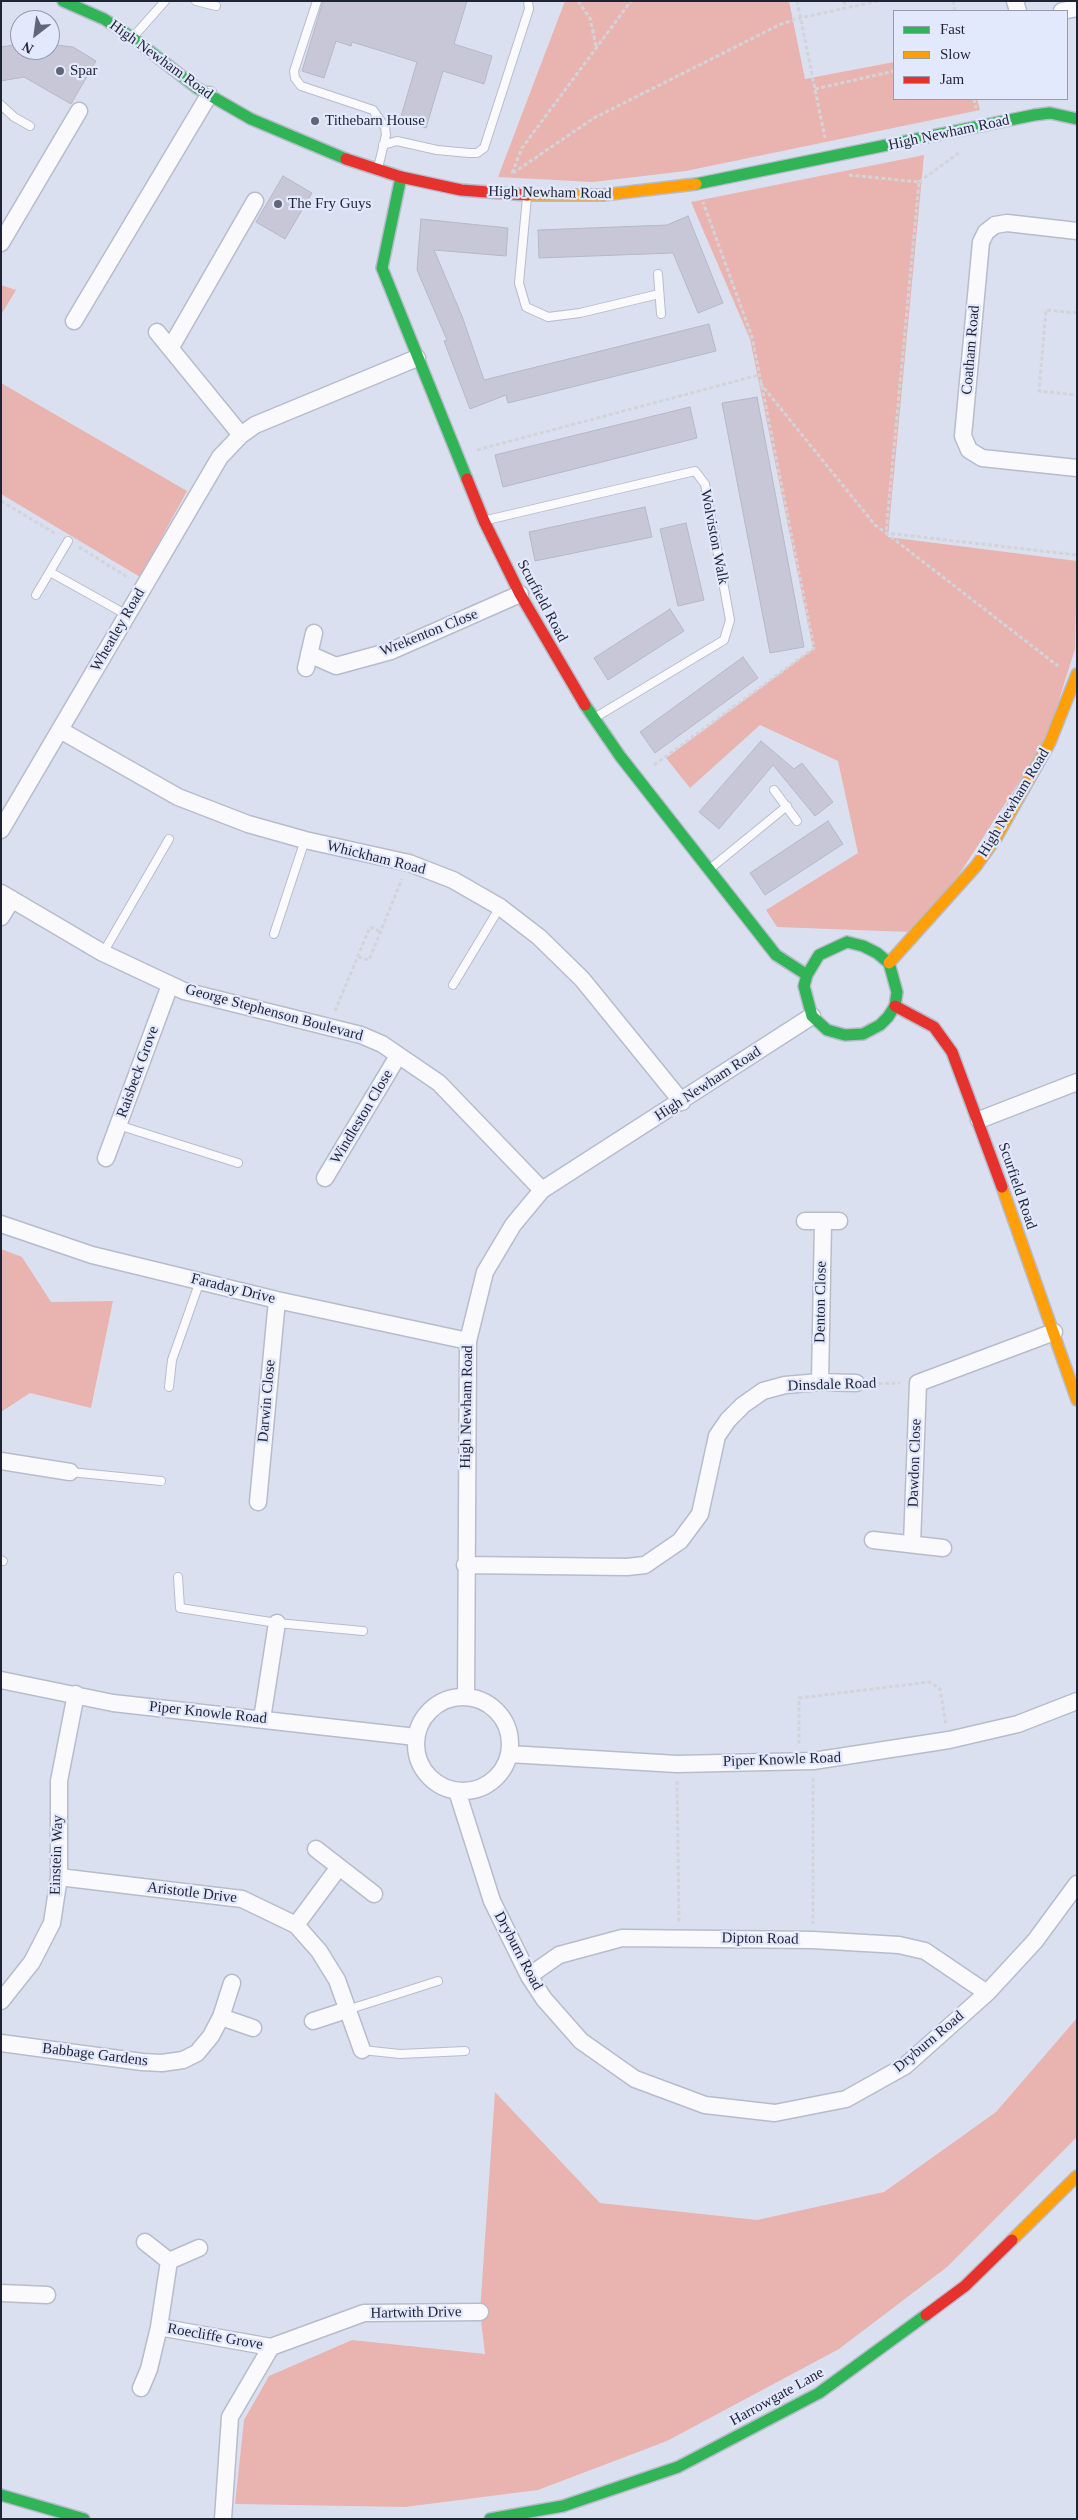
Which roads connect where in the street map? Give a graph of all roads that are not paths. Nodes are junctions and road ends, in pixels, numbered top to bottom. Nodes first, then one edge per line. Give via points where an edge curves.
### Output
1 (63, 1) edge
2 (165, 1) edge
3 (196, 1) edge
4 (317, 1) edge
5 (528, 1) edge
6 (216, 6) dead end
7 (133, 38) junction
8 (209, 95) junction
9 (1, 105) edge
10 (79, 111) dead end
11 (1077, 119) edge
12 (30, 126) dead end
13 (384, 145) junction
14 (378, 170) junction
15 (401, 177) junction
16 (527, 195) junction
17 (255, 201) dead end
18 (1077, 231) edge
19 (1, 243) edge
20 (658, 274) dead end
21 (659, 294) junction
22 (661, 314) dead end
23 (74, 321) dead end
24 (157, 332) dead end
25 (171, 347) junction
26 (417, 358) junction
27 (241, 435) junction
28 (1077, 468) edge
29 (484, 521) junction
30 (68, 541) dead end
31 (50, 572) junction
32 (520, 594) junction
33 (36, 595) dead end
34 (127, 615) junction
35 (314, 633) dead end
36 (1076, 678) edge
37 (594, 718) junction
38 (60, 730) junction
39 (774, 790) dead end
40 (788, 806) junction
41 (798, 821) dead end
42 (1, 830) edge
43 (170, 839) dead end
44 (305, 840) junction
45 (710, 869) junction
46 (7, 896) edge
47 (500, 907) junction
48 (1, 917) edge
49 (274, 934) dead end
50 (103, 953) junction
51 (889, 963) junction
52 (807, 975) junction
53 (170, 985) junction
54 (453, 985) dead end
55 (895, 1006) junction
56 (812, 1016) junction
57 (398, 1056) junction
58 (1077, 1082) edge
59 (682, 1102) junction
60 (979, 1120) junction
61 (118, 1125) junction
62 (106, 1158) dead end
63 (238, 1162) dead end
64 (325, 1178) dead end
65 (542, 1190) junction
66 (805, 1221) dead end
67 (839, 1221) dead end
68 (822, 1222) junction
69 (1, 1224) edge
70 (200, 1281) junction
71 (277, 1300) junction
72 (1054, 1332) junction
73 (468, 1341) junction
74 (820, 1382) junction
75 (856, 1383) road end
76 (169, 1387) dead end
77 (1077, 1400) edge
78 (1, 1461) edge
79 (70, 1472) joint
80 (161, 1480) dead end
81 (258, 1502) dead end
82 (873, 1540) dead end
83 (912, 1544) junction
84 (943, 1548) dead end
85 (465, 1565) junction
86 (178, 1577) dead end
87 (277, 1623) junction
88 (363, 1631) dead end
89 (1, 1680) edge
90 (76, 1694) junction
91 (466, 1696) junction
92 (1077, 1701) edge
93 (262, 1719) junction
94 (416, 1737) junction
95 (509, 1754) junction
96 (456, 1790) junction
97 (316, 1849) dead end
98 (339, 1867) junction
99 (59, 1877) junction
100 (1077, 1884) edge
101 (374, 1894) dead end
102 (296, 1925) junction
103 (529, 1976) junction
104 (438, 1981) dead end
105 (232, 1982) dead end
106 (987, 1993) junction
107 (1, 2001) edge
108 (347, 2010) junction
109 (221, 2017) junction
110 (313, 2021) dead end
111 (253, 2028) dead end
112 (1, 2043) edge
113 (362, 2050) joint
114 (465, 2051) dead end
115 (1077, 2176) edge
116 (145, 2242) dead end
117 (199, 2248) dead end
118 (169, 2261) junction
119 (1, 2293) edge
120 (47, 2295) dead end
121 (480, 2312) dead end
122 (159, 2327) junction
123 (271, 2347) junction
124 (141, 2388) dead end
125 (1, 2495) edge
126 (565, 2512) edge
127 (84, 2519) edge
128 (222, 2519) edge
129 (490, 2519) edge

1 - 7 street, High Newham Road via 104,19
2 - 7 lane
3 - 6 lane
4 - 13 lane via 294,78 301,86 373,110 385,127
5 - 13 lane via 529,9 484,148 478,153 469,153 397,141
7 - 8 street, High Newham Road via 166,66
8 - 14 street, High Newham Road via 251,119
8 - 23 street
9 - 12 lane
10 - 19 street
11 - 16 street, High Newham Road via 1050,113 1034,115 695,184 603,196
13 - 14 lane
14 - 15 street, High Newham Road
15 - 16 street, High Newham Road via 461,190
15 - 26 street, Scurfield Road via 382,268
16 - 21 lane via 519,283 526,307 548,317
17 - 25 street via 242,236
18 - 28 street, Coatham Road via 1007,223 995,225 986,232 981,242 963,436 968,450 982,458
20 - 21 lane
21 - 22 lane
24 - 25 street
25 - 27 street
26 - 27 street, Wheatley Road via 255,425
26 - 29 street, Scurfield Road
27 - 34 street, Wheatley Road via 220,457
29 - 32 street, Scurfield Road
29 - 37 lane, Wolviston Walk via 695,471 705,484 730,620 724,640
30 - 31 lane
31 - 33 lane
31 - 34 lane
32 - 35 street, Wrekenton Close via 391,651 336,666 307,661
32 - 37 street, Scurfield Road via 561,668
34 - 38 street, Wheatley Road
36 - 51 street, High Newham Road via 1050,742 996,838 958,887
37 - 45 street, Scurfield Road
38 - 42 street, Wheatley Road
38 - 44 street, Whickham Road via 178,797 248,824
39 - 40 lane
40 - 41 lane
40 - 45 lane
43 - 50 lane
44 - 47 street, Whickham Road via 408,863 453,880
44 - 49 lane
45 - 52 street, Scurfield Road via 776,955
46 - 48 street
46 - 50 street, George Stephenson Boulevard
47 - 54 lane
47 - 59 street, Whickham Road via 539,937 582,979
50 - 53 street, George Stephenson Boulevard
51 - 52 street via 863,946 847,942 819,955
51 - 55 street via 897,992
52 - 56 street via 804,986
53 - 57 street, George Stephenson Boulevard via 361,1035 382,1044
53 - 61 street, Raisbeck Grove
55 - 56 street via 880,1025 863,1034 845,1035 827,1030
55 - 60 street, Scurfield Road via 934,1027 952,1052
56 - 59 street, High Newham Road
57 - 64 street, Windleston Close
57 - 65 street, George Stephenson Boulevard via 438,1083
58 - 60 street
59 - 65 street, High Newham Road
60 - 72 street, Scurfield Road
61 - 62 street, Raisbeck Grove
61 - 63 lane
65 - 73 street, High Newham Road via 513,1225 485,1272
66 - 68 street
67 - 68 street
68 - 74 street, Denton Close
69 - 70 street, Faraday Drive via 92,1255
70 - 71 street, Faraday Drive
70 - 76 lane via 172,1360
71 - 73 street, Faraday Drive
71 - 81 street, Darwin Close
72 - 77 street, Scurfield Road
72 - 83 street, Dawdon Close via 918,1383
73 - 85 street, High Newham Road
74 - 75 street, Dinsdale Road
74 - 85 street, Dinsdale Road via 785,1385 763,1392 728,1420 717,1436 700,1514 680,1540 645,1566
78 - 79 street
79 - 80 lane
82 - 83 street
83 - 84 street
85 - 91 street, High Newham Road
86 - 87 lane via 180,1608
87 - 88 lane
87 - 93 street
89 - 90 street, Piper Knowle Road
90 - 93 street, Piper Knowle Road via 113,1703
90 - 99 street, Einstein Way via 59,1781
91 - 94 street via 449,1698 432,1708 421,1721
91 - 95 street via 487,1703 500,1714 507,1729
92 - 95 street, Piper Knowle Road via 1018,1724 949,1740 806,1762 677,1764
93 - 94 street, Piper Knowle Road
94 - 96 street via 417,1755 423,1770 441,1786
95 - 96 street via 503,1769 492,1781 473,1790
96 - 103 street, Dryburn Road via 492,1901
97 - 98 street
98 - 101 street
98 - 102 street
99 - 102 street, Aristotle Drive via 242,1899
99 - 107 street, Einstein Way via 52,1923 32,1962
100 - 106 street, Dryburn Road via 1035,1942
102 - 108 street, Aristotle Drive via 319,1951 337,1980
103 - 106 street, Dipton Road via 559,1955 622,1938 813,1940 899,1945 925,1951
103 - 106 street, Dryburn Road via 544,1999 581,2041 635,2079 706,2105 775,2113 846,2099 905,2066
104 - 108 lane
105 - 109 street, Babbage Gardens
108 - 110 street
108 - 113 street, Aristotle Drive
109 - 111 street
109 - 112 street, Babbage Gardens via 197,2053 183,2060 162,2063
113 - 114 lane via 400,2054
115 - 126 street, Harrowgate Lane via 965,2286 819,2393 678,2467
116 - 118 street
117 - 118 street
118 - 122 street, Roecliffe Grove
119 - 120 street
121 - 123 street, Hartwith Drive via 364,2313
122 - 123 street, Roecliffe Grove
122 - 124 street, Roecliffe Grove
123 - 128 street via 230,2417
125 - 127 street
126 - 129 street, Harrowgate Lane

